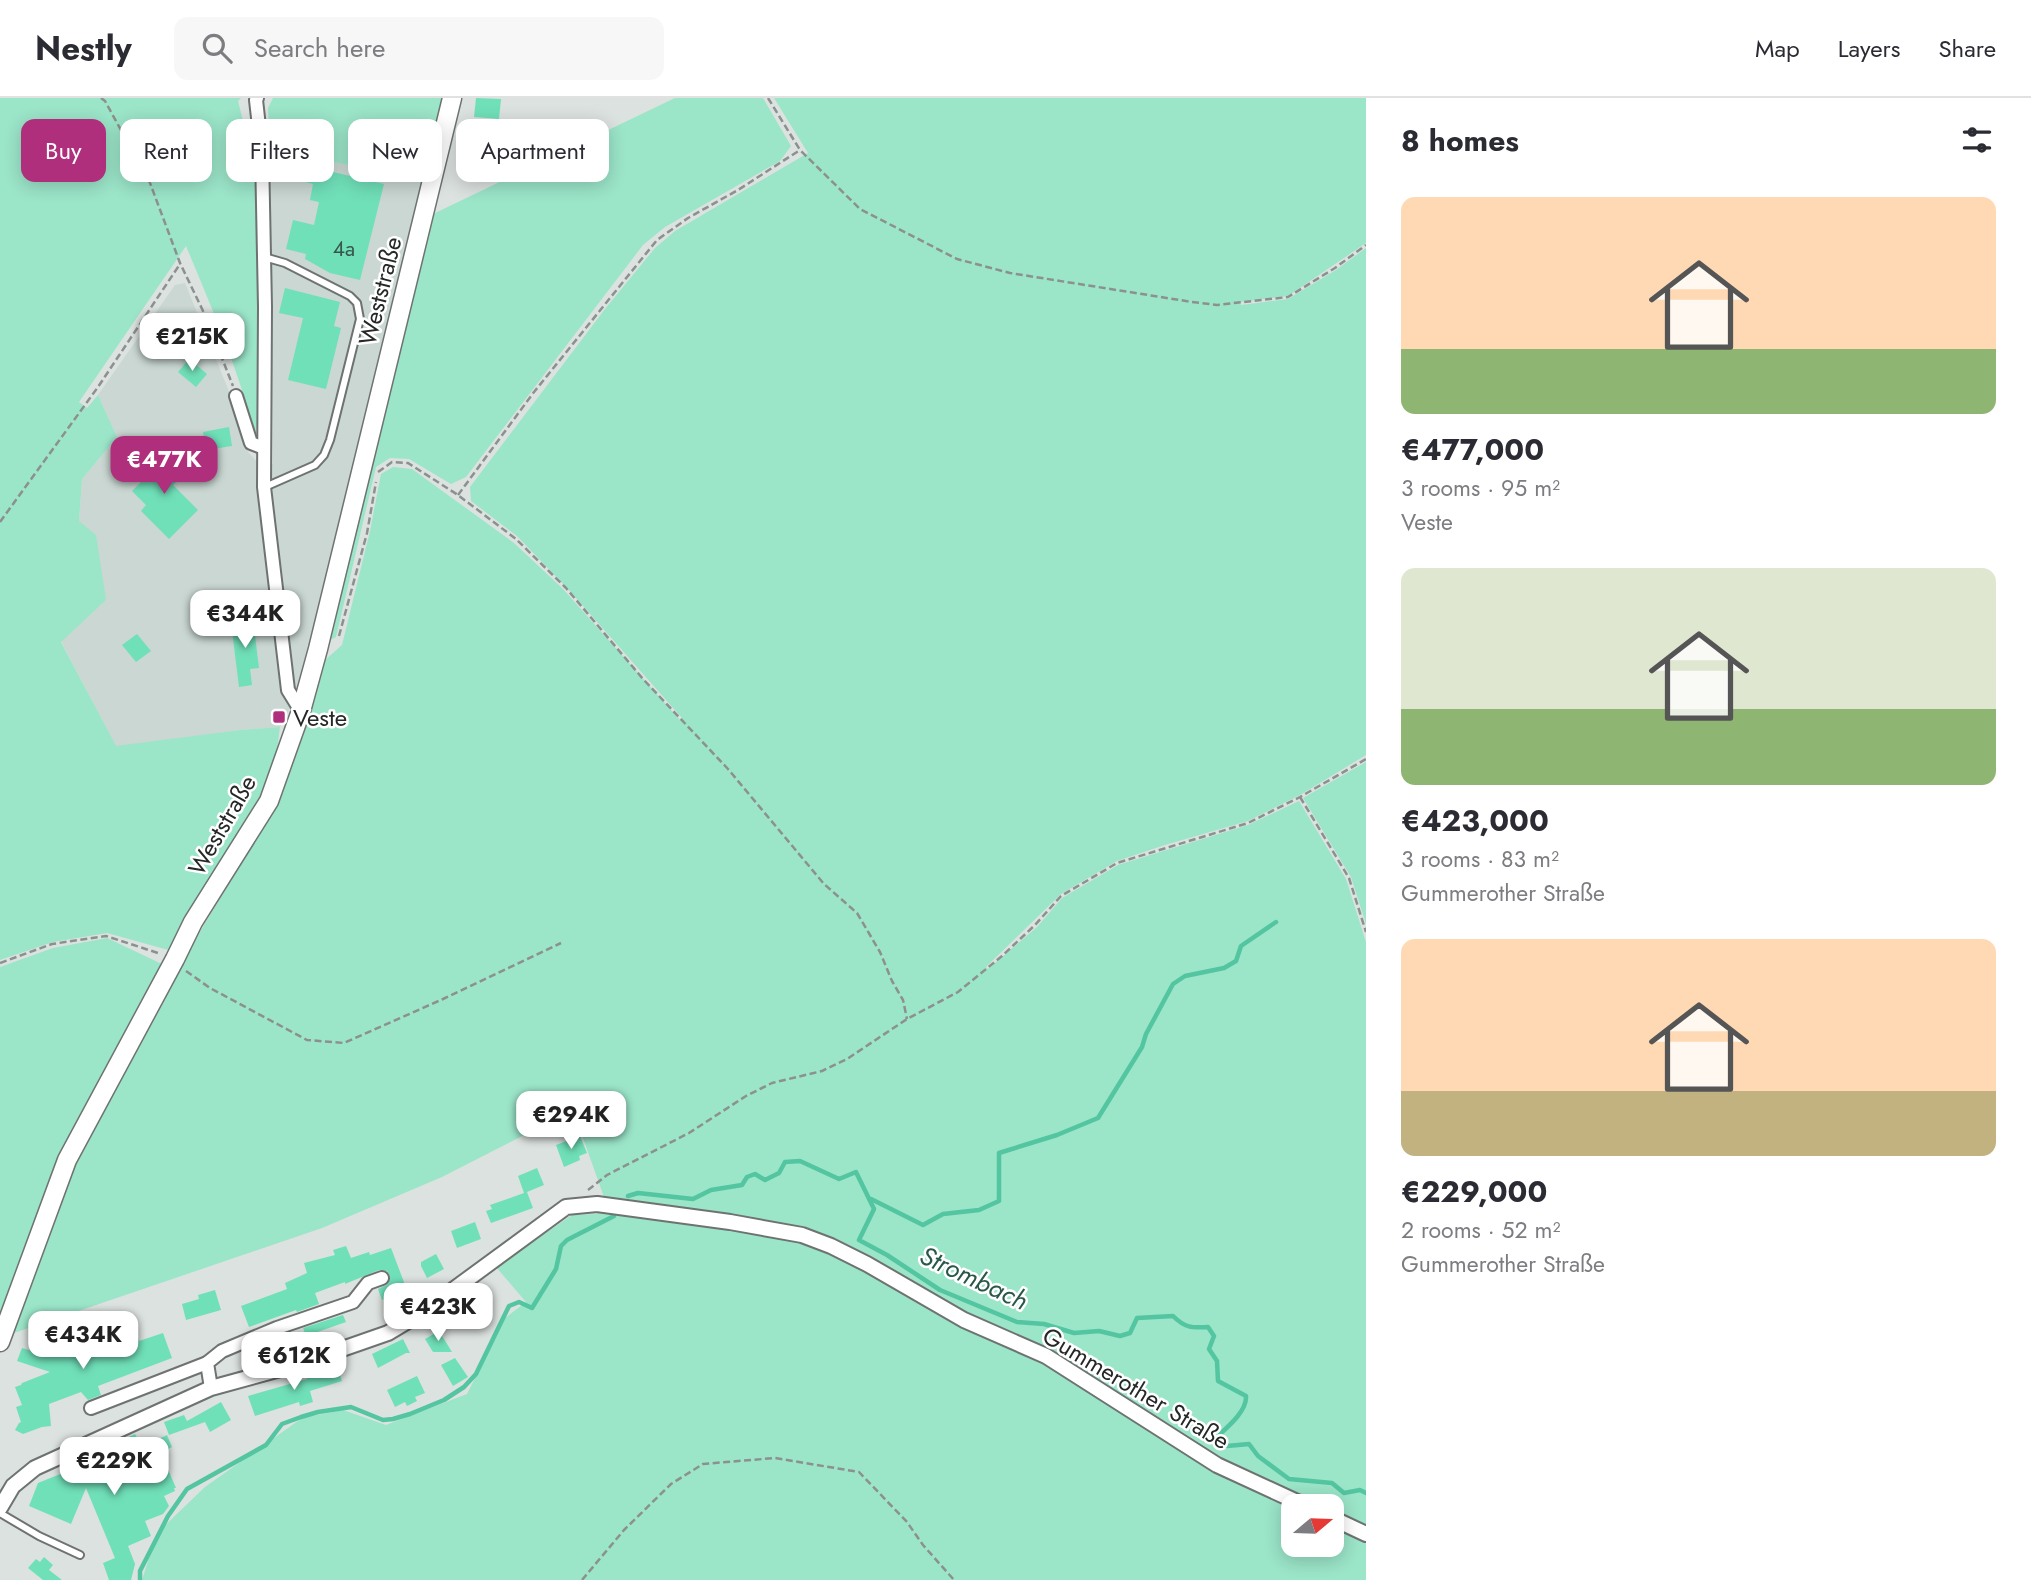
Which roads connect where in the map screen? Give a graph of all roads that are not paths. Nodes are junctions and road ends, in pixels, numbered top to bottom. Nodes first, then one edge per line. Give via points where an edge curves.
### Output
1 (257, 98) edge
2 (452, 98) edge
3 (264, 257) junction
4 (236, 396) road end
5 (264, 448) junction
6 (264, 487) junction
7 (301, 711) junction
8 (382, 1278) dead end
9 (0, 1342) edge
10 (207, 1363) junction
11 (211, 1388) junction
12 (91, 1408) dead end
13 (1281, 1495) edge
14 (0, 1510) edge
15 (1344, 1524) edge
16 (1366, 1534) edge
17 (80, 1555) dead end

1 - 3 street
2 - 7 main road, Weststraße
3 - 5 street
3 - 6 lane via 350,296 357,303 360,319 324,455 315,465
4 - 5 street via 251,443
5 - 6 street
6 - 7 street via 288,690
7 - 9 main road, Weststraße via 269,801 193,922 66,1160
8 - 10 street via 368,1283 353,1302 277,1328 222,1351
10 - 11 street
10 - 12 street
11 - 13 street, Gummerother Straße via 388,1333 566,1207 621,1206 802,1235 831,1247 964,1320 1046,1356 1217,1465
11 - 14 street, Gummerother Straße via 35,1468 13,1486
14 - 17 lane via 38,1536
15 - 16 street

